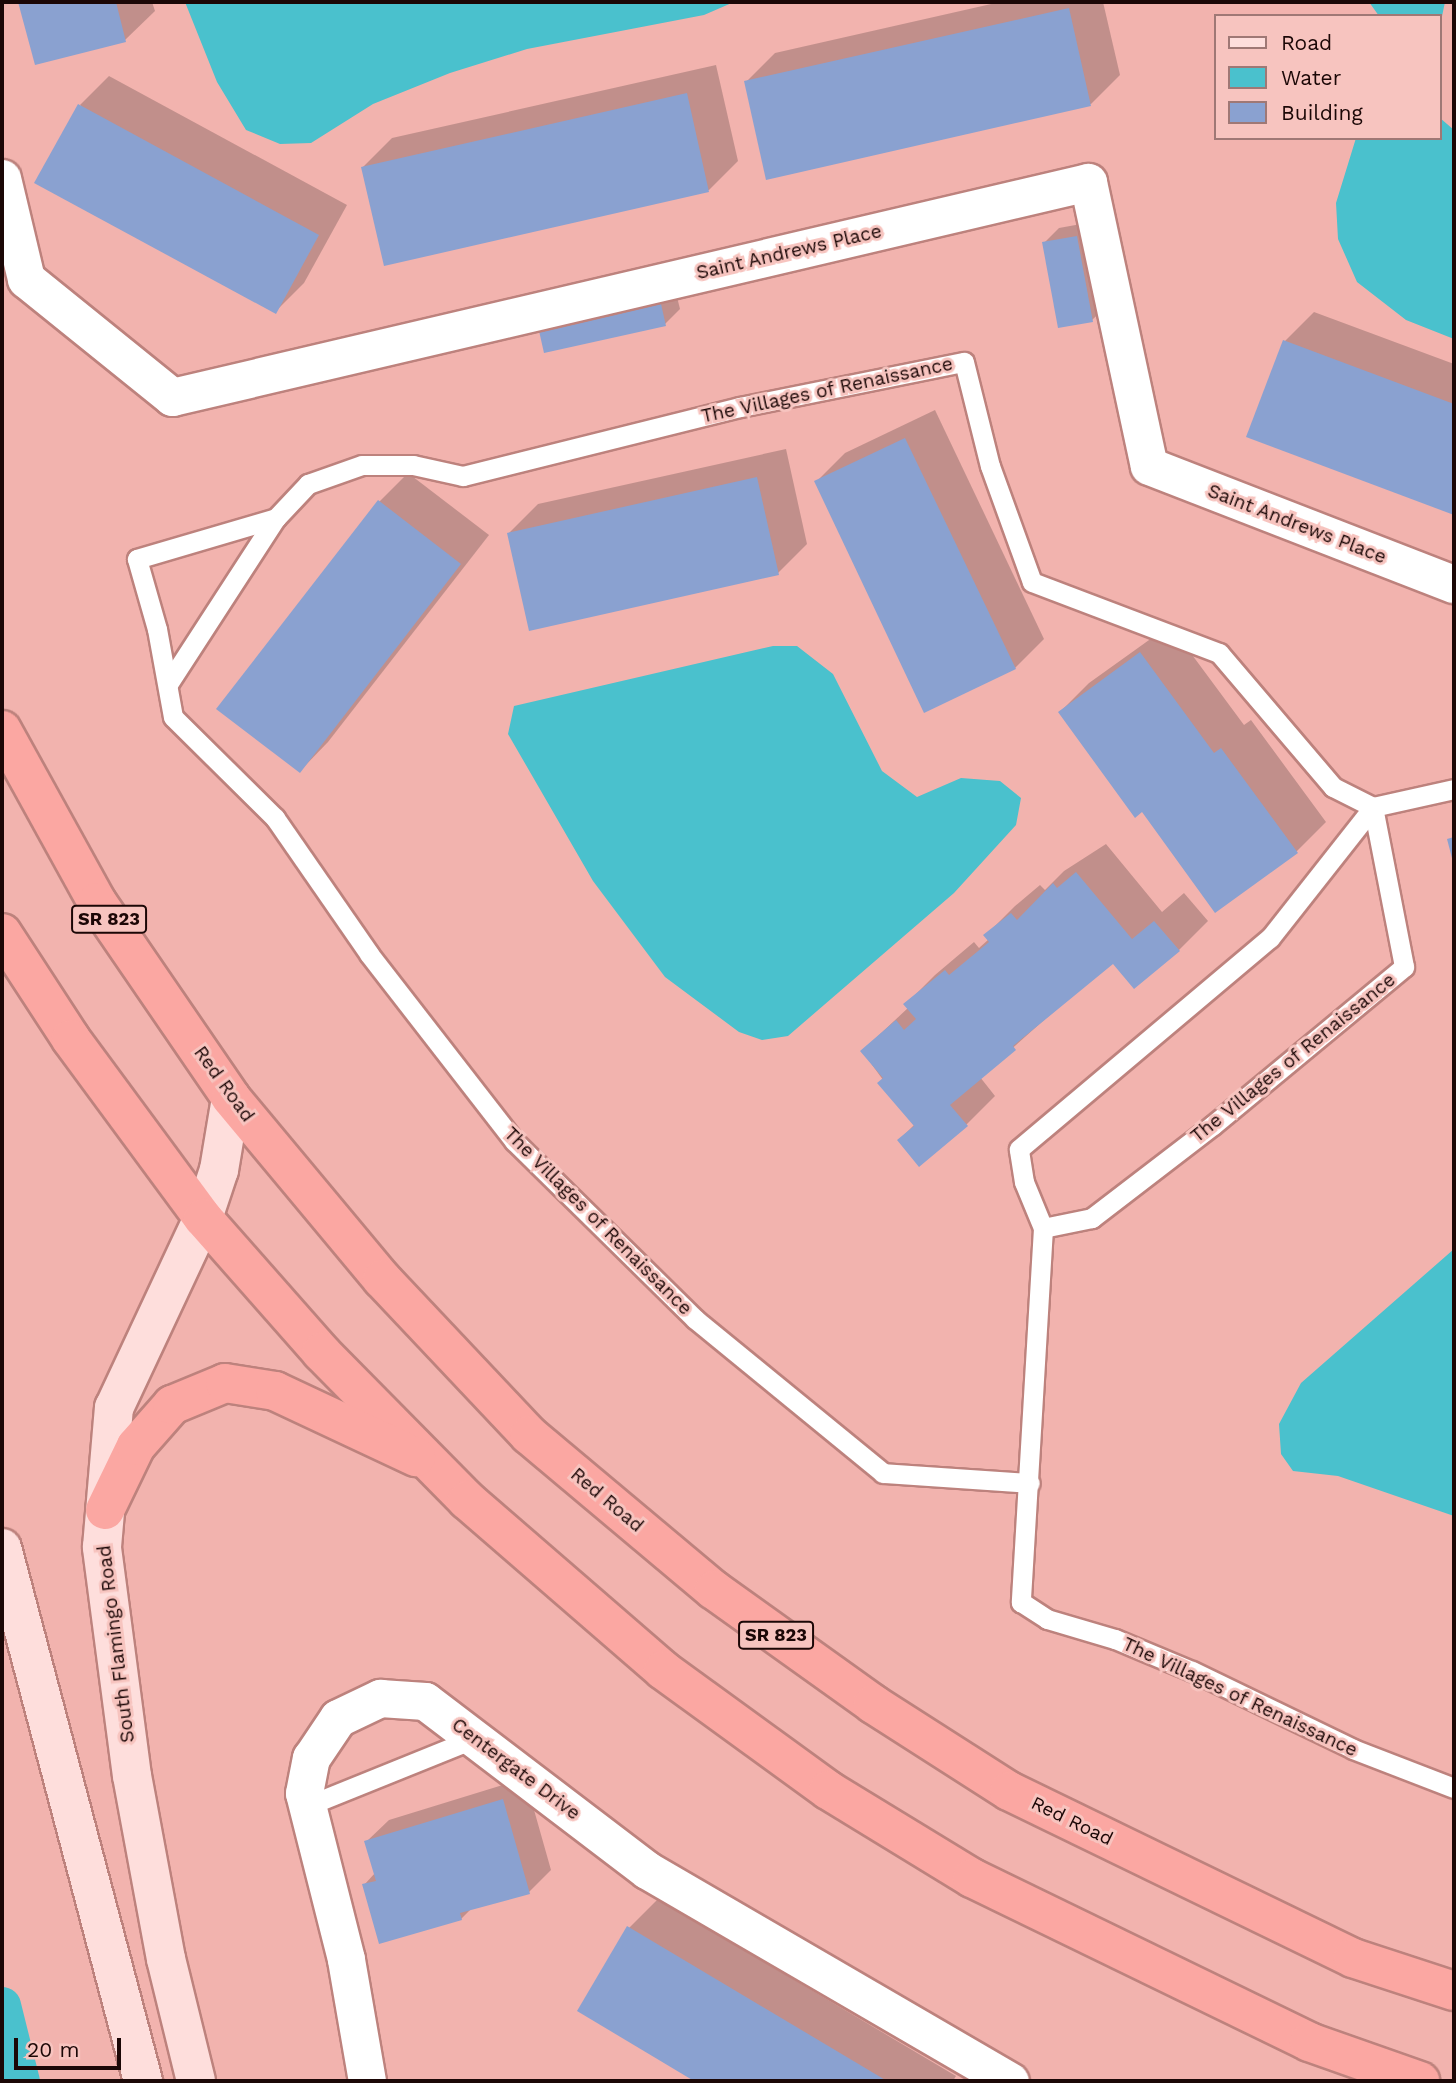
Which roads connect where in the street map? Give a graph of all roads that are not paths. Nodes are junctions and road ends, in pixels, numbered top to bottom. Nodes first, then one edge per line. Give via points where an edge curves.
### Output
1 (2, 178) edge
2 (276, 518) junction
3 (1454, 584) edge
4 (168, 684) junction
5 (2, 730) edge
6 (1454, 789) edge
7 (1373, 807) junction
8 (2, 933) edge
9 (231, 1098) junction
10 (204, 1218) junction
11 (1043, 1228) junction
12 (431, 1463) junction
13 (1030, 1483) junction
14 (106, 1510) junction
15 (2, 1548) edge
16 (475, 1738) junction
17 (1454, 1788) edge
18 (307, 1806) junction
19 (1454, 1991) edge
20 (143, 2081) edge
21 (196, 2081) edge
22 (366, 2081) edge
23 (1010, 2081) edge
24 (1420, 2081) edge

1 - 3 street, Saint Andrews Place via 26,279 172,397 1088,182 1149,466
2 - 4 lane, The Villages of Renaissance
2 - 4 lane, The Villages of Renaissance via 136,559
2 - 7 lane, The Villages of Renaissance via 308,484 362,465 413,465 463,476 740,407 964,362 998,490 1032,582 1219,653 1333,787
4 - 13 lane, The Villages of Renaissance via 173,717 275,818 369,954 514,1141 695,1318 883,1473
5 - 9 highway, Red Road / SR 823 via 97,902
6 - 7 lane
7 - 11 lane, The Villages of Renaissance via 1270,938 1019,1149 1024,1182
7 - 11 lane, The Villages of Renaissance via 1404,967 1092,1218
8 - 10 highway via 71,1039
9 - 10 main road, South Flamingo Road via 219,1170
9 - 19 highway, Red Road / SR 823 via 382,1279 529,1435 714,1590 873,1704 1009,1791 1353,1958
10 - 12 highway via 321,1352
10 - 14 main road, South Flamingo Road via 114,1408
11 - 13 lane, The Villages of Renaissance
12 - 14 highway via 374,1441 328,1412 275,1391 225,1383 172,1405 136,1446
12 - 24 highway via 663,1670 828,1790 972,1878 1309,2042
13 - 17 lane, The Villages of Renaissance via 1021,1602 1047,1619 1180,1666 1353,1749
14 - 21 main road, South Flamingo Road via 103,1547 132,1776 166,1959
15 - 20 main road
16 - 18 lane
16 - 18 street, Centergate Drive via 425,1701 380,1698 338,1718 311,1758 304,1793
16 - 23 street, Centergate Drive via 647,1870
18 - 22 street, Centergate Drive via 346,1959

